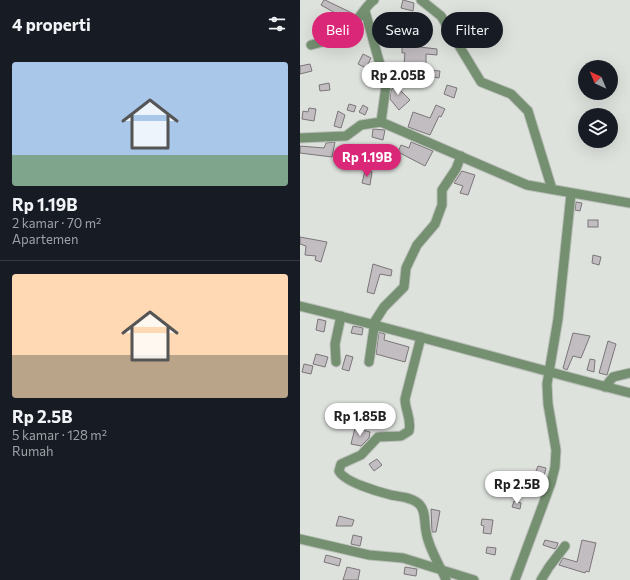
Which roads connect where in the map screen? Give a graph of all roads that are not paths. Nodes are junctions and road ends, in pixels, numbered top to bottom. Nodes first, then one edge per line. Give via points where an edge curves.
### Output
1 (374, 0) edge
2 (421, 0) edge
3 (365, 10) junction
4 (311, 45) dead end
5 (381, 122) junction
6 (300, 138) edge
7 (461, 156) junction
8 (552, 189) junction
9 (571, 194) junction
10 (630, 203) edge
11 (300, 306) edge
12 (341, 316) junction
13 (374, 325) junction
14 (421, 337) junction
15 (336, 362) dead end
16 (369, 362) dead end
17 (549, 373) junction
18 (630, 373) edge
19 (605, 387) junction
20 (630, 393) edge
21 (300, 539) edge
22 (565, 546) dead end
23 (441, 569) junction
24 (446, 580) edge
25 (474, 580) edge
26 (515, 580) edge
27 (541, 580) edge

1 - 3 street
2 - 8 street via 441,16 481,82 511,94 528,111
3 - 4 street via 338,36
3 - 5 street via 386,86
5 - 6 street via 361,125 346,136
5 - 7 street
7 - 8 street via 527,185
7 - 13 street via 442,190 442,205 435,224 417,245 406,268 404,287 384,307
8 - 9 street
9 - 10 street
9 - 17 street via 558,319
11 - 12 street
12 - 13 street
12 - 15 street
13 - 14 street
13 - 16 street
14 - 17 street
14 - 23 street via 405,399 410,431 401,436 378,437 361,455 341,464 339,471 349,480 418,502 424,512 427,538
17 - 19 street
17 - 26 street via 547,394 556,450 555,467
18 - 19 street via 613,377
19 - 20 street
21 - 23 street via 369,555 403,558
22 - 27 street
23 - 24 street
23 - 25 street

